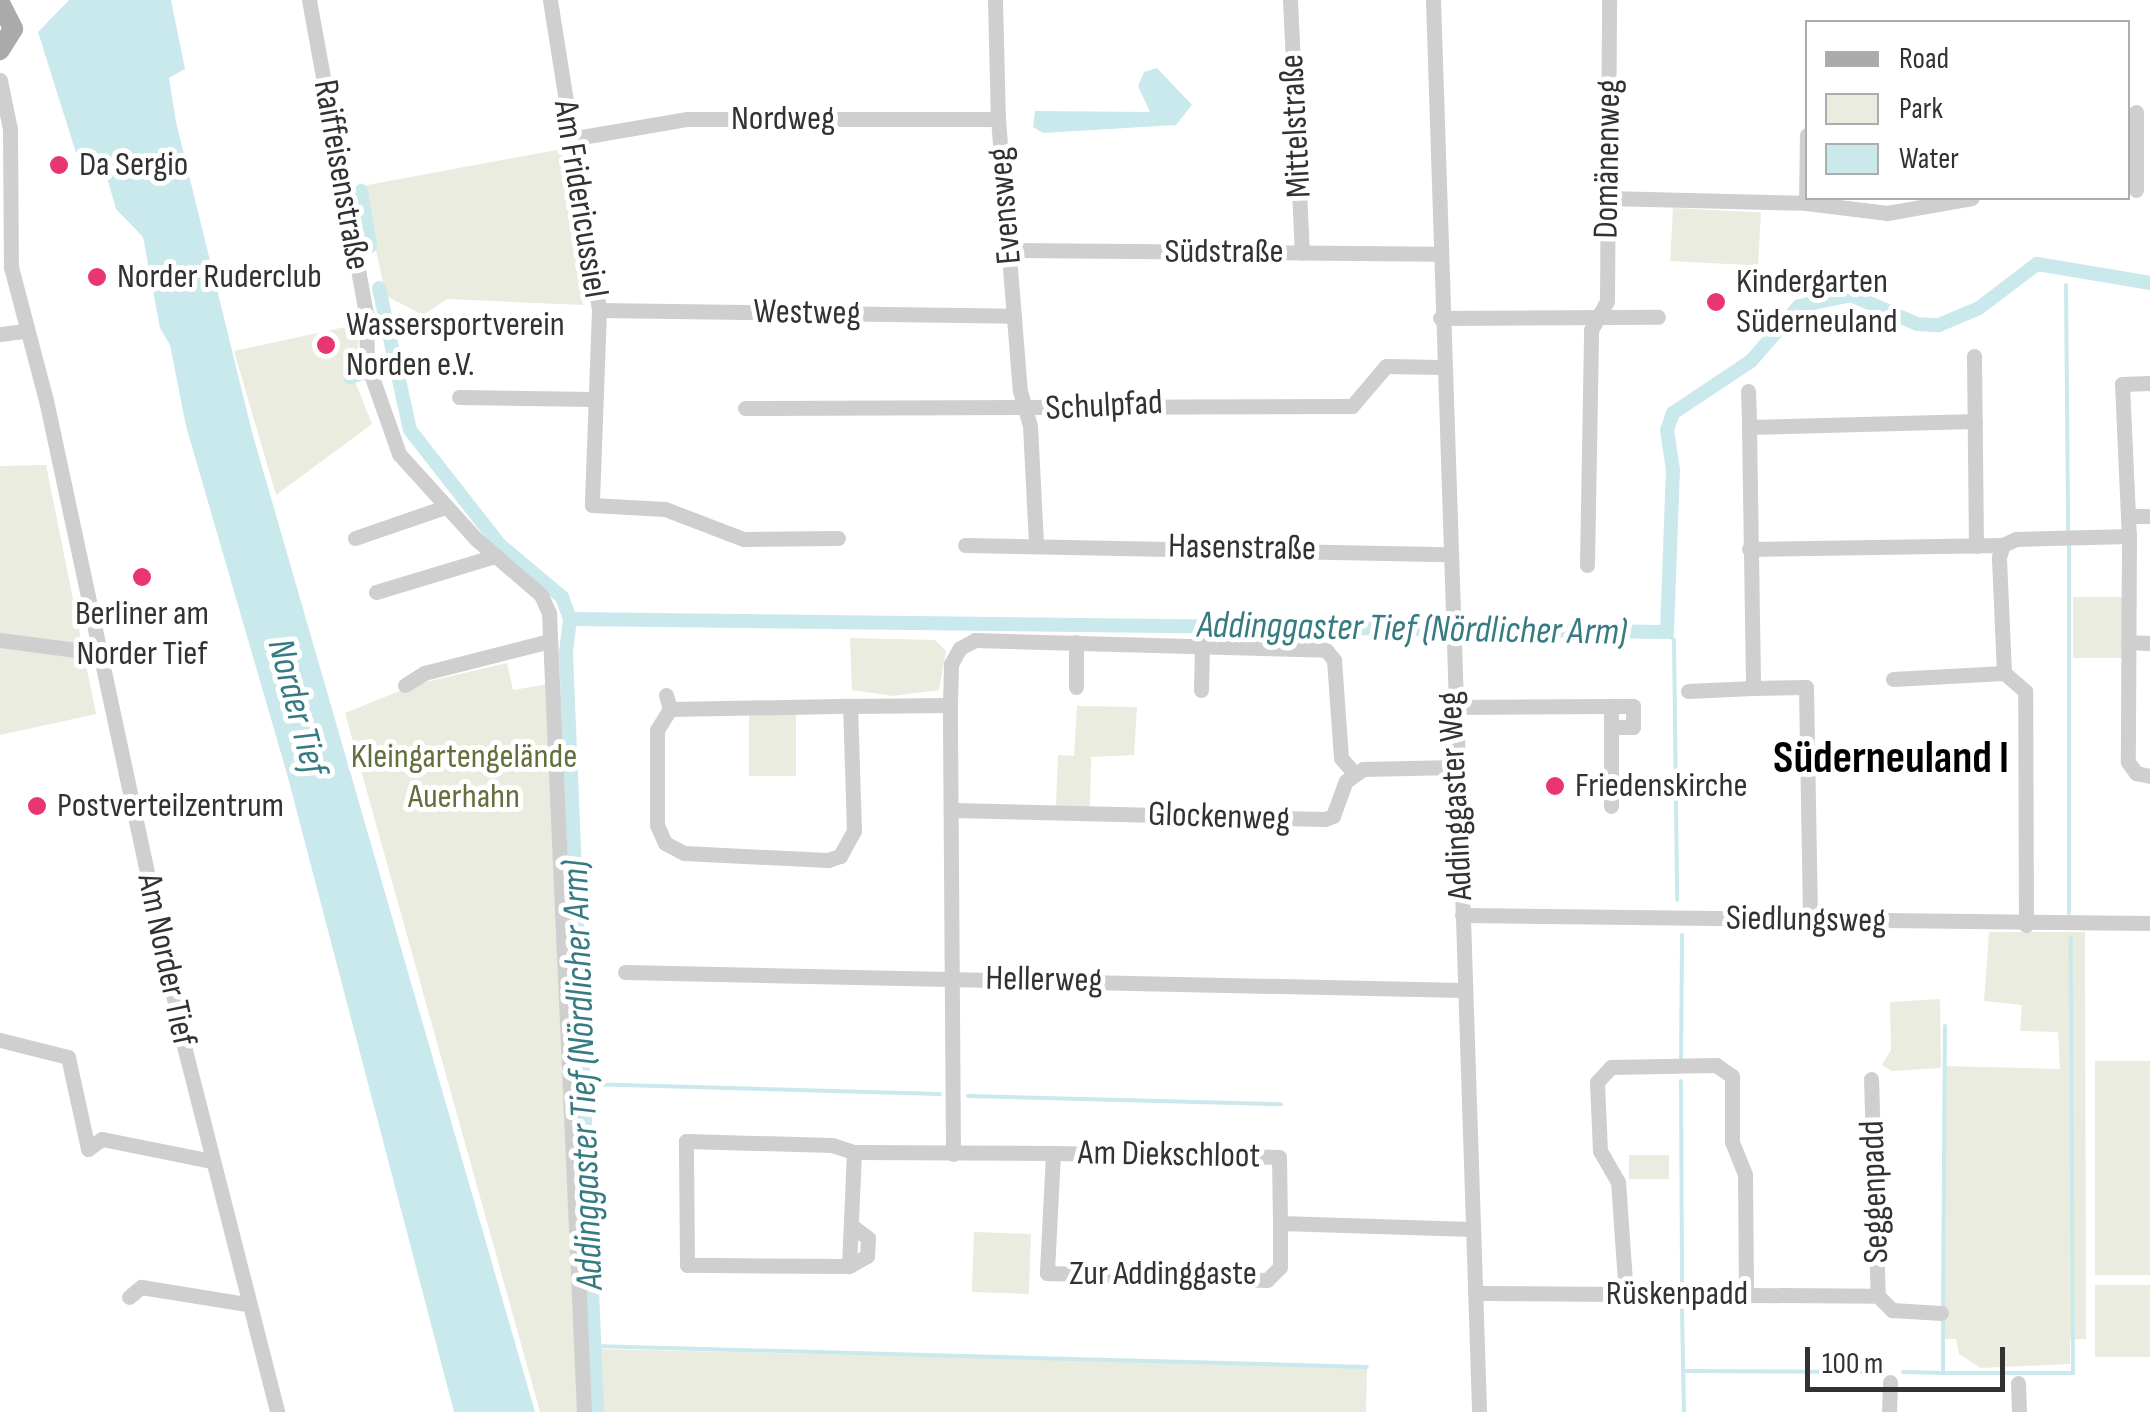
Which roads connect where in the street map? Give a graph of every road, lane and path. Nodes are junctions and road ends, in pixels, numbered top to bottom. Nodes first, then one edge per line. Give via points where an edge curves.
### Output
1 (309, 0) edge
2 (550, 0) edge
3 (996, 0) edge
4 (1290, 0) edge
5 (1433, 0) edge
6 (1610, 0) edge
7 (6, 4) edge
8 (0, 50) edge
9 (0, 80) edge
10 (2136, 112) dead end
11 (998, 119) junction
12 (570, 138) junction
13 (2138, 190) edge
14 (1606, 198) junction
15 (1806, 200) edge
16 (1954, 200) edge
17 (1806, 204) junction
18 (1908, 205) edge
19 (1009, 250) junction
20 (1302, 253) junction
21 (1440, 254) junction
22 (599, 310) junction
23 (1014, 316) junction
24 (1600, 316) junction
25 (1658, 317) dead end
26 (1440, 318) junction
27 (26, 331) junction
28 (0, 334) edge
29 (1974, 356) dead end
30 (1442, 368) junction
31 (2150, 384) edge
32 (1748, 392) dead end
33 (460, 397) dead end
34 (594, 399) junction
35 (745, 408) dead end
36 (1026, 410) junction
37 (1975, 421) junction
38 (1749, 426) junction
39 (445, 507) junction
40 (2128, 516) junction
41 (2150, 516) edge
42 (2130, 536) junction
43 (355, 538) dead end
44 (838, 538) dead end
45 (964, 544) dead end
46 (1036, 544) junction
47 (2003, 545) junction
48 (1976, 546) junction
49 (1750, 549) junction
50 (1448, 554) junction
51 (496, 556) junction
52 (1587, 566) dead end
53 (376, 592) dead end
54 (0, 640) edge
55 (550, 641) junction
56 (1076, 642) junction
57 (2128, 642) junction
58 (2150, 643) edge
59 (1202, 644) junction
60 (99, 653) junction
61 (2004, 673) junction
62 (1893, 679) dead end
63 (405, 685) dead end
64 (1076, 687) dead end
65 (1754, 688) junction
66 (1201, 690) dead end
67 (1688, 691) dead end
68 (950, 704) junction
69 (850, 706) junction
70 (1452, 707) junction
71 (1456, 767) junction
72 (1354, 773) junction
73 (2150, 776) edge
74 (1611, 806) dead end
75 (952, 810) junction
76 (1462, 915) junction
77 (1810, 920) junction
78 (2150, 923) edge
79 (2026, 925) junction
80 (625, 972) dead end
81 (957, 978) junction
82 (1462, 990) junction
83 (0, 1040) edge
84 (1870, 1078) dead end
85 (854, 1152) junction
86 (1047, 1153) junction
87 (954, 1154) junction
88 (212, 1161) junction
89 (1280, 1223) junction
90 (1472, 1229) junction
91 (1475, 1293) junction
92 (1746, 1293) junction
93 (129, 1296) dead end
94 (1626, 1296) junction
95 (1878, 1296) junction
96 (246, 1304) junction
97 (1941, 1313) dead end
98 (1890, 1382) dead end
99 (2018, 1383) dead end
100 (277, 1412) edge
101 (584, 1412) edge
102 (1478, 1412) edge
103 (1889, 1412) edge
104 (2019, 1412) edge

1 - 39 street, Raiffeisenstraße via 366,315 369,370 398,454
2 - 12 street, Am Fridericussiel
3 - 11 street, Evensweg
4 - 20 street, Mittelstraße
5 - 21 street, Addinggaster Weg
6 - 14 street, Domänenweg
7 - 8 main road via 13,29
9 - 27 street, Am Norder Tief via 10,128 11,267
10 - 13 street
11 - 12 street, Nordweg via 688,119
11 - 19 street, Evensweg
12 - 22 street, Am Fridericussiel
14 - 17 street
14 - 24 street, Domänenweg via 1606,302
15 - 17 street
16 - 18 street
17 - 18 street
19 - 20 street, Südstraße
19 - 23 street, Evensweg
20 - 21 street, Südstraße
21 - 26 street, Addinggaster Weg
22 - 23 street, Westweg
22 - 34 street, Am Fridericussiel
23 - 36 street, Evensweg
24 - 25 street
24 - 26 street
24 - 52 street, Domänenweg via 1591,330
26 - 30 street, Addinggaster Weg
27 - 28 street
27 - 60 street, Am Norder Tief
29 - 37 street
30 - 36 street, Schulpfad via 1386,366 1352,406 1177,402 1139,411
30 - 50 street, Addinggaster Weg
31 - 40 street via 2122,384
32 - 38 street
33 - 34 street
34 - 44 street, Am Fridericussiel via 592,505 666,509 743,539
35 - 36 street, Schulpfad
36 - 46 street
37 - 38 street
37 - 48 street
38 - 49 street
39 - 43 street
39 - 51 street, Raiffeisenstraße
40 - 41 street
40 - 42 street
42 - 47 street
42 - 57 street
45 - 46 street, Hasenstraße
46 - 50 street, Hasenstraße
47 - 48 street
47 - 61 street
48 - 49 street
49 - 65 street
50 - 70 street, Addinggaster Weg
51 - 53 street
51 - 55 street, Raiffeisenstraße via 541,595
54 - 60 street
55 - 63 street via 424,673
55 - 101 street, Raiffeisenstraße
56 - 59 street
56 - 64 street
56 - 68 street via 975,640 951,664
57 - 58 street
57 - 73 street via 2128,762
59 - 66 street
59 - 72 street via 1326,650 1334,660 1341,758
60 - 88 street, Am Norder Tief
61 - 62 street
61 - 79 street via 2025,691
65 - 67 street
65 - 77 street via 1806,686
68 - 69 street
68 - 75 street
69 - 69 street via 854,831 840,856 684,853 665,843 657,825 656,730 668,702
70 - 71 street, Addinggaster Weg
70 - 74 street via 1611,706
71 - 72 street
71 - 76 street, Addinggaster Weg
72 - 75 street, Glockenweg via 1339,790 1333,816 1325,818
75 - 81 street
76 - 77 street, Siedlungsweg
76 - 82 street, Addinggaster Weg
77 - 79 street, Siedlungsweg
78 - 79 street, Siedlungsweg
80 - 81 street, Hellerweg
81 - 82 street, Hellerweg
81 - 87 street
82 - 90 street, Addinggaster Weg
83 - 88 street via 68,1058 88,1149 102,1139
84 - 95 street, Seggenpadd
85 - 85 street, Am Diekschloot via 832,1144 686,1141 687,1265 849,1266
85 - 87 street, Am Diekschloot
86 - 87 street, Am Diekschloot
86 - 89 street, Am Diekschloot via 1279,1157
86 - 89 street, Zur Addinggaste via 1054,1218 1047,1273 1267,1280 1280,1267
88 - 96 street, Am Norder Tief
89 - 90 street, Zur Addinggaste
90 - 91 street, Addinggaster Weg
91 - 94 street, Rüskenpadd
91 - 102 street, Addinggaster Weg
92 - 94 street, Rüskenpadd
92 - 94 street via 1745,1175 1732,1142 1732,1076 1716,1065 1612,1068 1597,1082 1600,1150 1618,1182
92 - 95 street, Rüskenpadd
93 - 96 street via 141,1286
95 - 97 street, Seggenpadd via 1892,1310
96 - 100 street, Am Norder Tief
98 - 103 street
99 - 104 street

